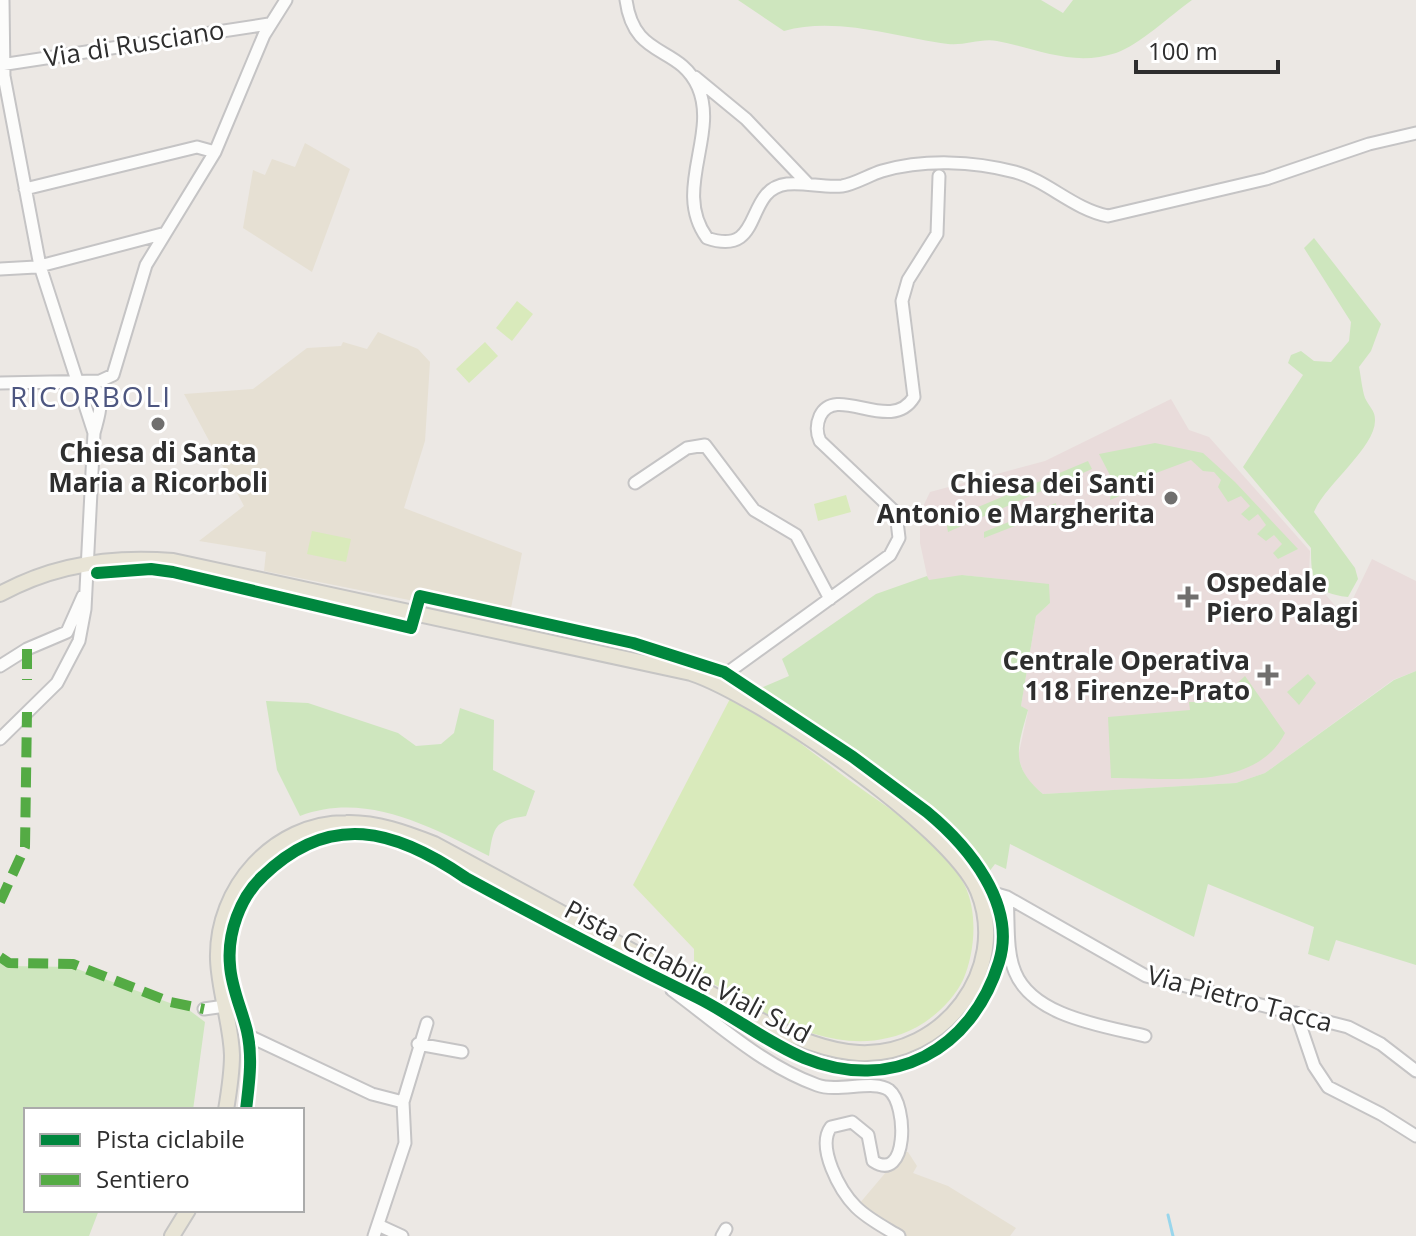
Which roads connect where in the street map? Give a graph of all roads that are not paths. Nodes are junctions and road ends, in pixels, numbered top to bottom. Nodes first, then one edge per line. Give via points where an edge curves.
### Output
1 (3, 0) edge
2 (286, 0) edge
3 (626, 0) edge
4 (269, 24) junction
5 (2, 64) edge
6 (689, 71) junction
7 (1416, 133) edge
8 (215, 152) junction
9 (939, 176) dead end
10 (808, 184) junction
11 (25, 189) junction
12 (162, 234) junction
13 (40, 266) junction
14 (0, 269) edge
15 (84, 382) junction
16 (0, 383) edge
17 (635, 483) dead end
18 (86, 563) junction
19 (86, 588) junction
20 (0, 594) edge
21 (830, 599) junction
22 (0, 666) edge
23 (716, 681) junction
24 (0, 739) edge
25 (976, 888) junction
26 (1007, 897) junction
27 (677, 976) junction
28 (222, 985) junction
29 (225, 1006) junction
30 (204, 1009) dead end
31 (1296, 1013) junction
32 (427, 1023) dead end
33 (1145, 1036) dead end
34 (418, 1044) junction
35 (462, 1052) dead end
36 (1416, 1071) edge
37 (403, 1102) junction
38 (226, 1108) edge
39 (1416, 1136) edge
40 (187, 1212) edge
41 (376, 1230) edge
42 (172, 1236) edge
43 (402, 1236) edge
44 (899, 1236) edge

1 - 5 street
2 - 4 street
3 - 6 street via 628,21 636,33
4 - 5 street, Via di Rusciano
4 - 8 street
5 - 11 street
6 - 10 street via 746,119
6 - 10 street via 703,108 692,209 707,238 723,243 738,239 750,229 770,191
7 - 10 street via 1266,179 1108,216 1019,173 994,167 918,164 842,186
8 - 11 street via 197,147
8 - 12 street
9 - 21 street via 937,234 908,280 902,301 914,397 891,412 833,405 823,410 817,425 820,441 889,505 900,529 890,555
11 - 13 street
12 - 13 street
12 - 15 street via 138,287 113,375
13 - 14 street
13 - 15 street
15 - 16 street
15 - 18 street via 94,433
17 - 21 street via 687,448 705,445 754,510 796,535
18 - 19 street
18 - 20 main road via 37,576
18 - 23 main road via 173,561
19 - 22 street via 67,632
19 - 24 street via 81,633 67,668
21 - 23 street
23 - 25 main road via 763,707 926,826
25 - 26 street, Via Pietro Tacca
25 - 27 main road via 986,936 976,982 948,1019 903,1047 861,1053 816,1045
26 - 31 street, Via Pietro Tacca via 1146,976
26 - 33 street via 1012,963 1023,985 1061,1014
27 - 28 main road via 434,844 383,827 338,823 309,828 285,840 247,872 223,919 218,961
27 - 44 street via 672,990 768,1061 820,1086 845,1090 878,1085 892,1092 901,1139 891,1163 873,1161 868,1135 852,1122 831,1127 825,1142 853,1203
28 - 29 main road
28 - 37 street via 236,990 249,1036 372,1094
29 - 30 street
29 - 38 main road via 232,1054
31 - 36 street, Via Pietro Tacca via 1359,1031
31 - 39 street via 1314,1066 1328,1087
32 - 34 street
34 - 35 street
34 - 37 street
37 - 41 street via 405,1143
40 - 42 main road
41 - 43 street

